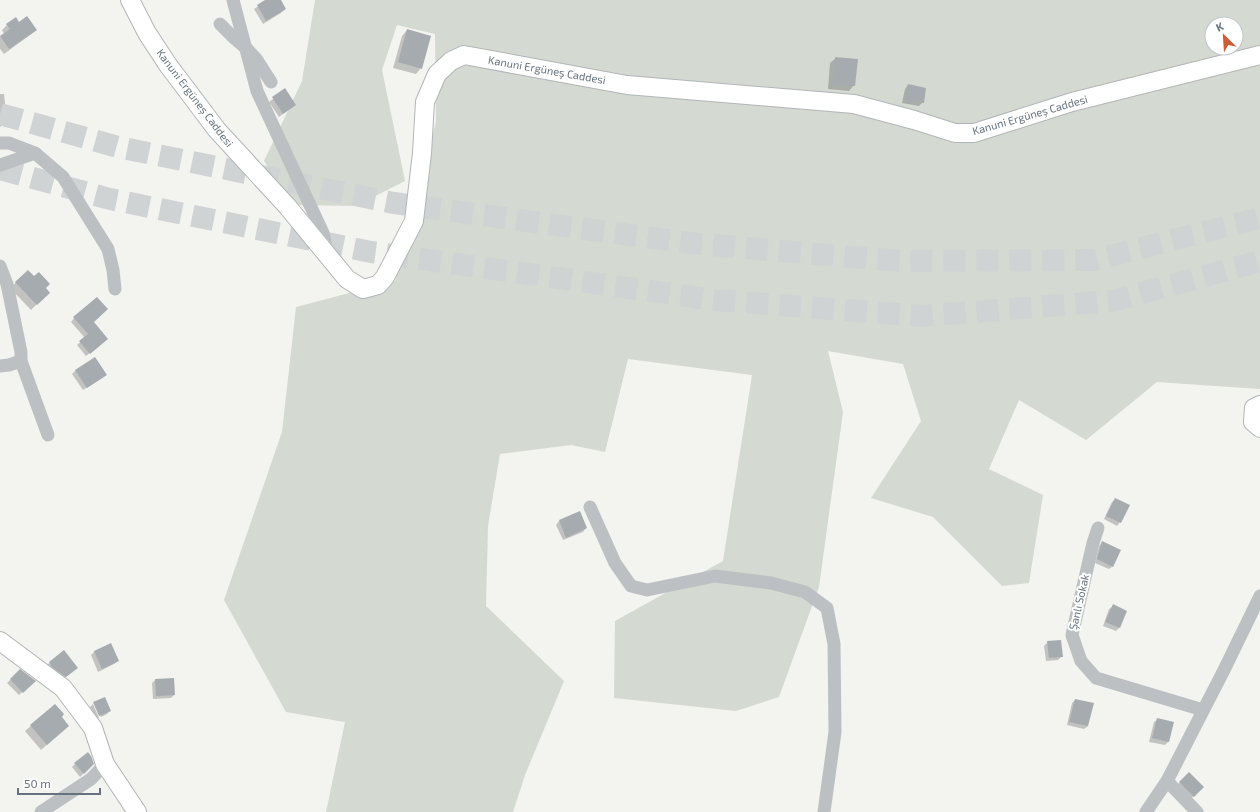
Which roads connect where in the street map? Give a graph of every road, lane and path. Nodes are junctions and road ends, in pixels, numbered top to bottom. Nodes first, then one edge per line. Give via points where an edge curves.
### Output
1 (130, 0) edge
2 (233, 0) edge
3 (220, 24) dead end
4 (246, 48) junction
5 (1260, 55) edge
6 (271, 82) dead end
7 (0, 143) edge
8 (35, 153) junction
9 (0, 164) edge
10 (327, 255) junction
11 (0, 266) edge
12 (115, 289) dead end
13 (21, 361) junction
14 (0, 366) edge
15 (1260, 405) edge
16 (1260, 428) edge
17 (48, 435) dead end
18 (590, 507) dead end
19 (1098, 528) dead end
20 (1260, 596) edge
21 (0, 641) edge
22 (1203, 710) junction
23 (105, 764) junction
24 (1167, 781) junction
25 (41, 812) edge
26 (137, 812) edge
27 (824, 812) edge
28 (1146, 812) edge
29 (1197, 812) edge

1 - 10 street, Kanuni Ergüneş Caddesi via 168,65 217,130 287,206
2 - 4 street
3 - 4 street
4 - 6 street
4 - 10 street via 257,91 323,233
5 - 10 street, Kanuni Ergüneş Caddesi via 1072,102 974,133 955,133 854,104 627,85 464,55 451,61 437,74 425,102 414,221 385,277 378,285 363,288 347,279
7 - 8 street via 9,143
8 - 9 street
8 - 12 street via 63,177 108,249
11 - 13 street via 7,284
13 - 14 street
13 - 17 street
15 - 16 street via 1254,408 1253,422
18 - 27 street via 615,563 631,586 647,590 715,576 805,592 827,608 834,644 835,732
19 - 22 street, Şanlı Sokak via 1072,635 1081,661 1096,678
20 - 22 street
21 - 23 street via 63,688 92,728
22 - 24 street
23 - 25 street via 91,778
23 - 26 street
24 - 28 street
24 - 29 street

